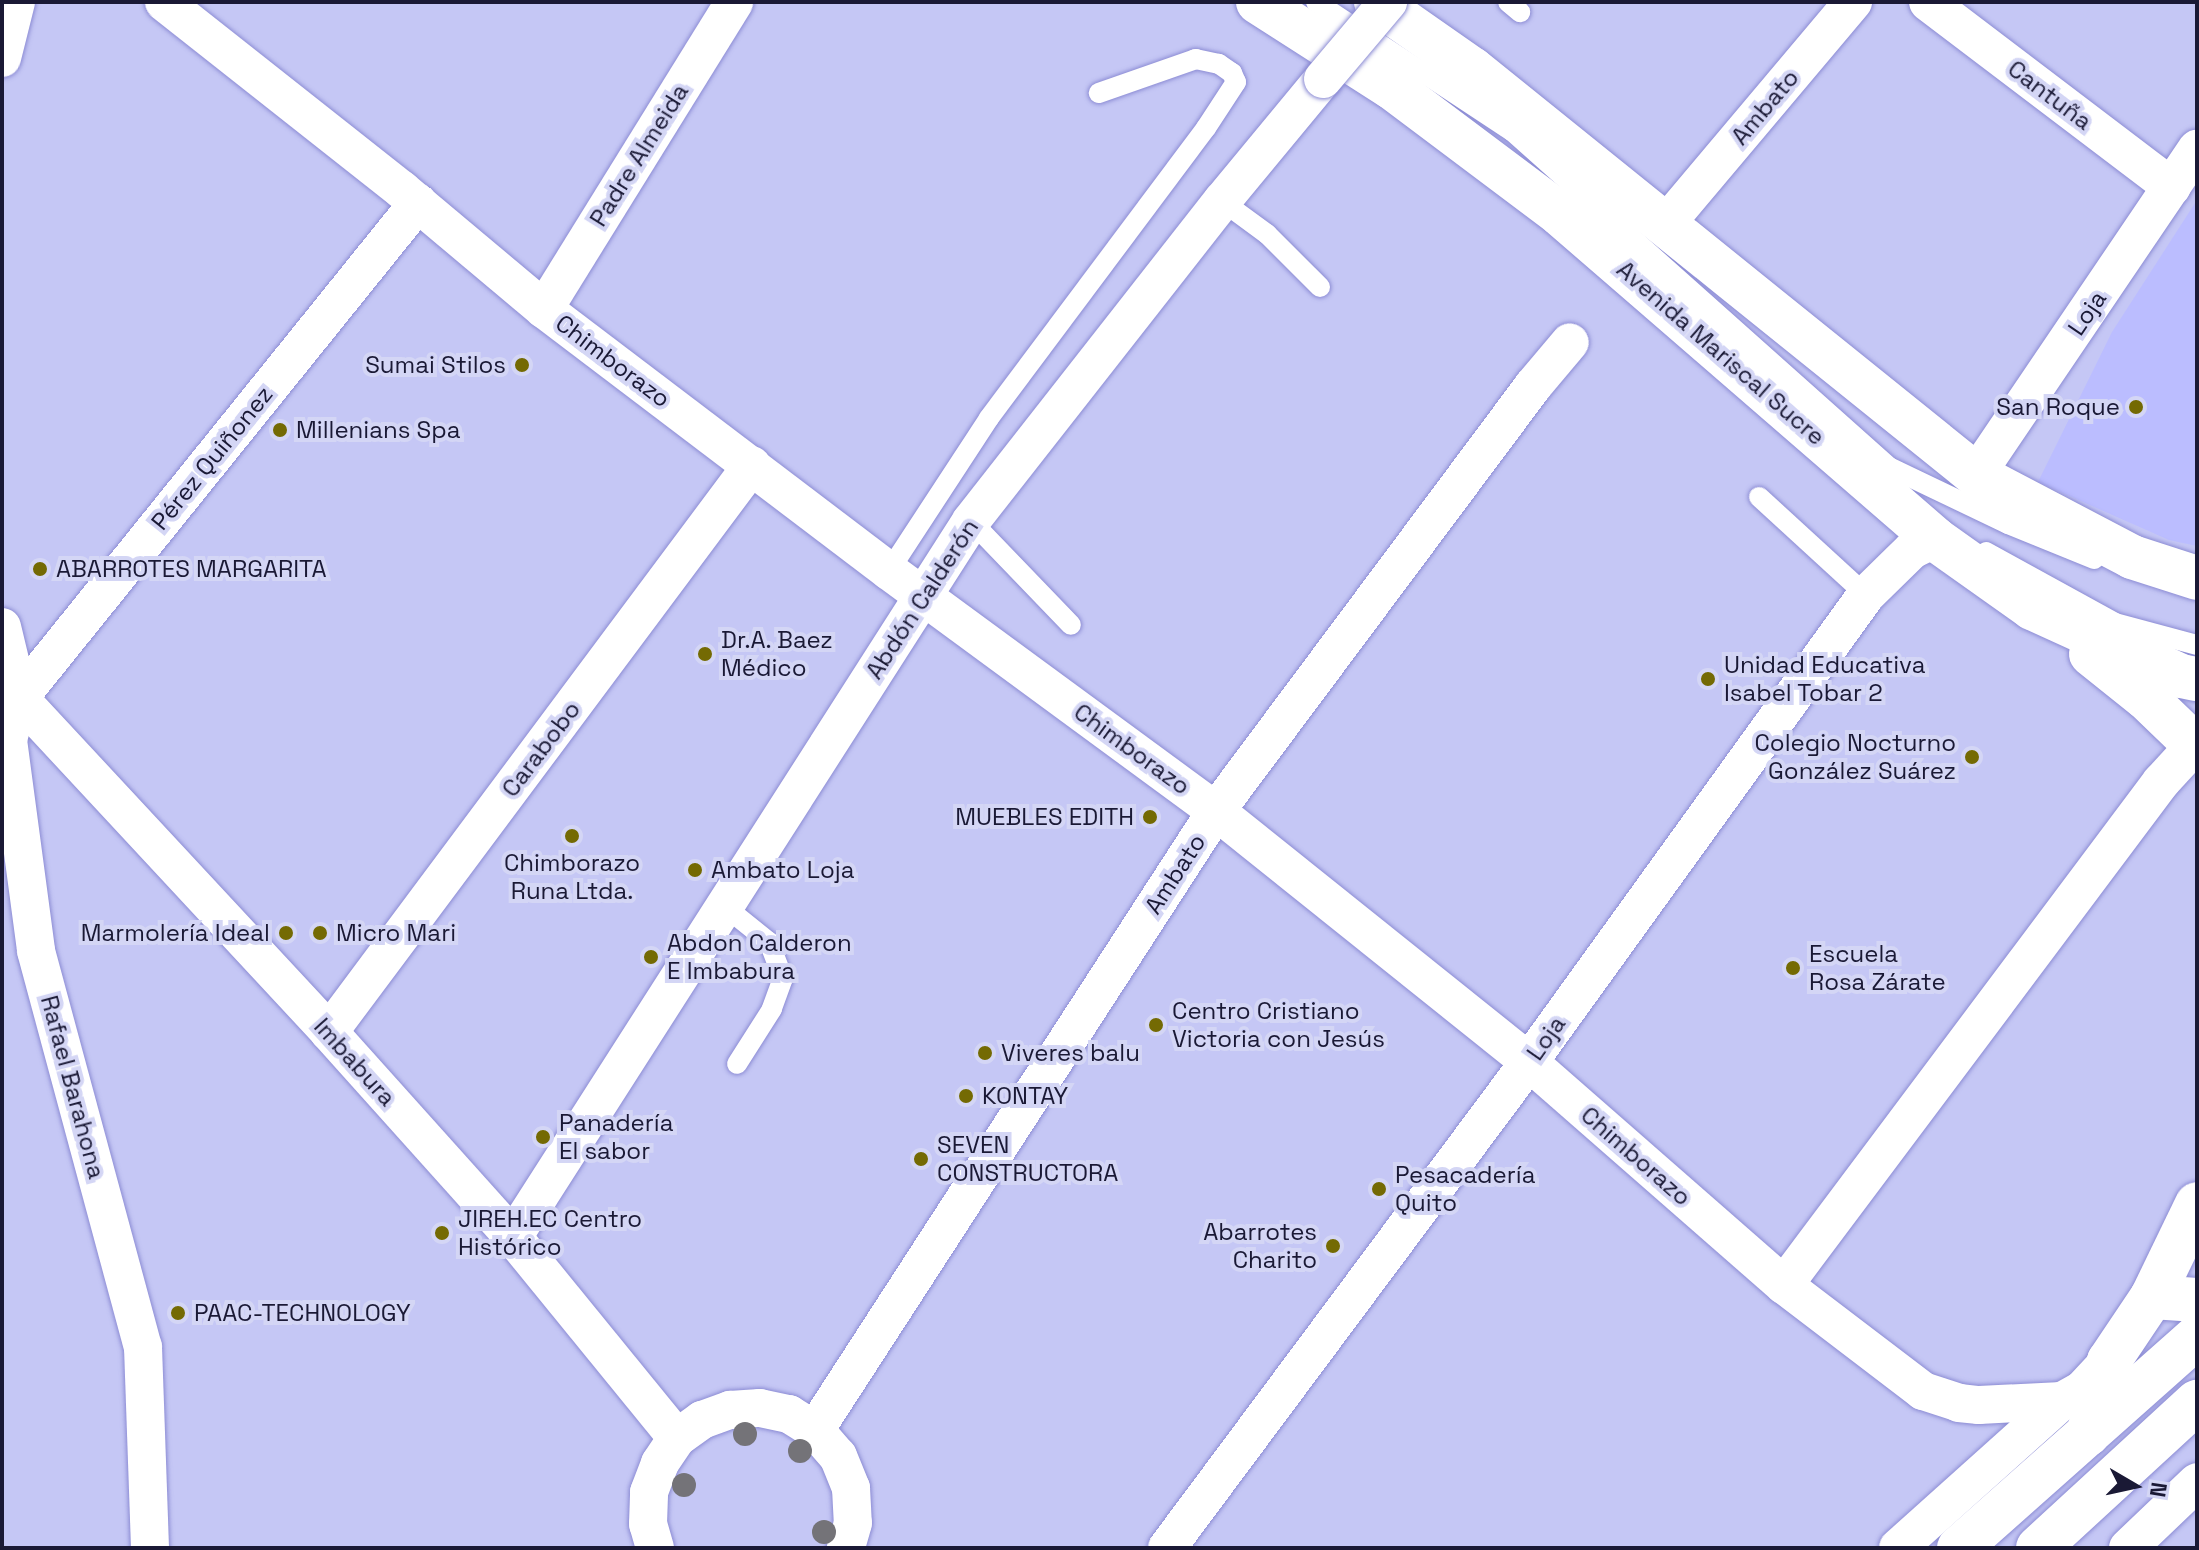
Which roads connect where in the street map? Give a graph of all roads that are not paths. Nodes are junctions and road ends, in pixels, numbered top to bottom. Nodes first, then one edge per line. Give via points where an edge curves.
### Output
1 (16, 2) edge
2 (164, 2) edge
3 (734, 2) edge
4 (1258, 2) edge
5 (1316, 2) edge
6 (1376, 2) edge
7 (1388, 2) edge
8 (1853, 2) edge
9 (1928, 2) edge
10 (2, 58) edge
11 (1099, 93) dead end
12 (2197, 149) edge
13 (2172, 187) junction
14 (1222, 201) junction
15 (418, 203) junction
16 (1676, 212) dead end
17 (1320, 287) dead end
18 (544, 309) junction
19 (1570, 342) dead end
20 (752, 465) junction
21 (1976, 475) junction
22 (1759, 497) dead end
23 (971, 521) junction
24 (1935, 539) junction
25 (889, 571) junction
26 (2188, 586) edge
27 (923, 595) junction
28 (1866, 595) junction
29 (2032, 608) junction
30 (1071, 625) dead end
31 (2, 627) edge
32 (2197, 645) edge
33 (2197, 679) edge
34 (10, 702) edge
35 (2196, 746) edge
36 (1216, 811) junction
37 (723, 905) junction
38 (329, 1032) junction
39 (1529, 1062) junction
40 (737, 1064) dead end
41 (2197, 1204) edge
42 (513, 1237) junction
43 (1784, 1285) junction
44 (2152, 1297) junction
45 (2197, 1300) edge
46 (2197, 1337) edge
47 (2197, 1402) edge
48 (2075, 1418) junction
49 (815, 1430) junction
50 (677, 1438) junction
51 (2197, 1482) edge
52 (1184, 1542) edge
53 (150, 1548) edge
54 (655, 1548) edge
55 (846, 1548) edge
56 (1898, 1548) edge
57 (1959, 1548) edge
58 (2038, 1548) edge
59 (2128, 1548) edge

1 - 10 street
2 - 15 street, Chimborazo
3 - 18 street, Padre Almeida
4 - 24 main road, Avenida Mariscal Sucre via 1391,87 1560,214
5 - 26 lane via 1512,131 1889,467 2008,524
6 - 21 main road via 1472,69
7 - 14 street, Abdón Calderón, bridge
8 - 16 street, Ambato
9 - 13 street, Cantuña
11 - 25 lane via 1196,59 1219,64 1236,82 989,418
12 - 13 street, Loja
13 - 21 street, Loja
14 - 17 lane via 1267,234
14 - 23 street, Abdón Calderón
15 - 18 street, Chimborazo
15 - 34 street, Pérez Quiñonez
18 - 20 street, Chimborazo
19 - 36 street, Ambato
20 - 25 street, Chimborazo
20 - 38 street, Carabobo
21 - 26 main road
22 - 28 lane
23 - 27 street, Abdón Calderón
23 - 30 lane
24 - 28 street, Loja via 1912,550
24 - 29 main road, Avenida Mariscal Sucre
24 - 32 lane via 1981,549 2115,623
25 - 27 street, Chimborazo
27 - 36 street, Chimborazo
27 - 37 street, Abdón Calderón
28 - 39 street, Loja
29 - 33 main road, Avenida Mariscal Sucre
29 - 35 main road via 2146,698
31 - 34 street, Rafael Barahona
34 - 38 street, Imbabura
34 - 53 street, Rafael Barahona via 8,740 36,951 143,1347
35 - 43 street via 2161,782
36 - 39 street, Chimborazo
36 - 49 street, Ambato
37 - 40 lane via 769,942 783,978 772,1009
37 - 42 street, Abdón Calderón
38 - 42 street, Imbabura
39 - 43 street, Chimborazo
39 - 52 street, Loja
41 - 44 main road
42 - 50 street, Imbabura
43 - 48 street, Chimborazo via 1923,1391 1959,1403
44 - 45 main road
44 - 48 main road
46 - 48 main road
47 - 58 main road
48 - 56 street
48 - 57 main road
49 - 50 street via 789,1414 760,1408 730,1410 702,1420
49 - 55 street via 838,1456 851,1488 853,1523
50 - 54 street via 649,1492 648,1524
51 - 59 street

